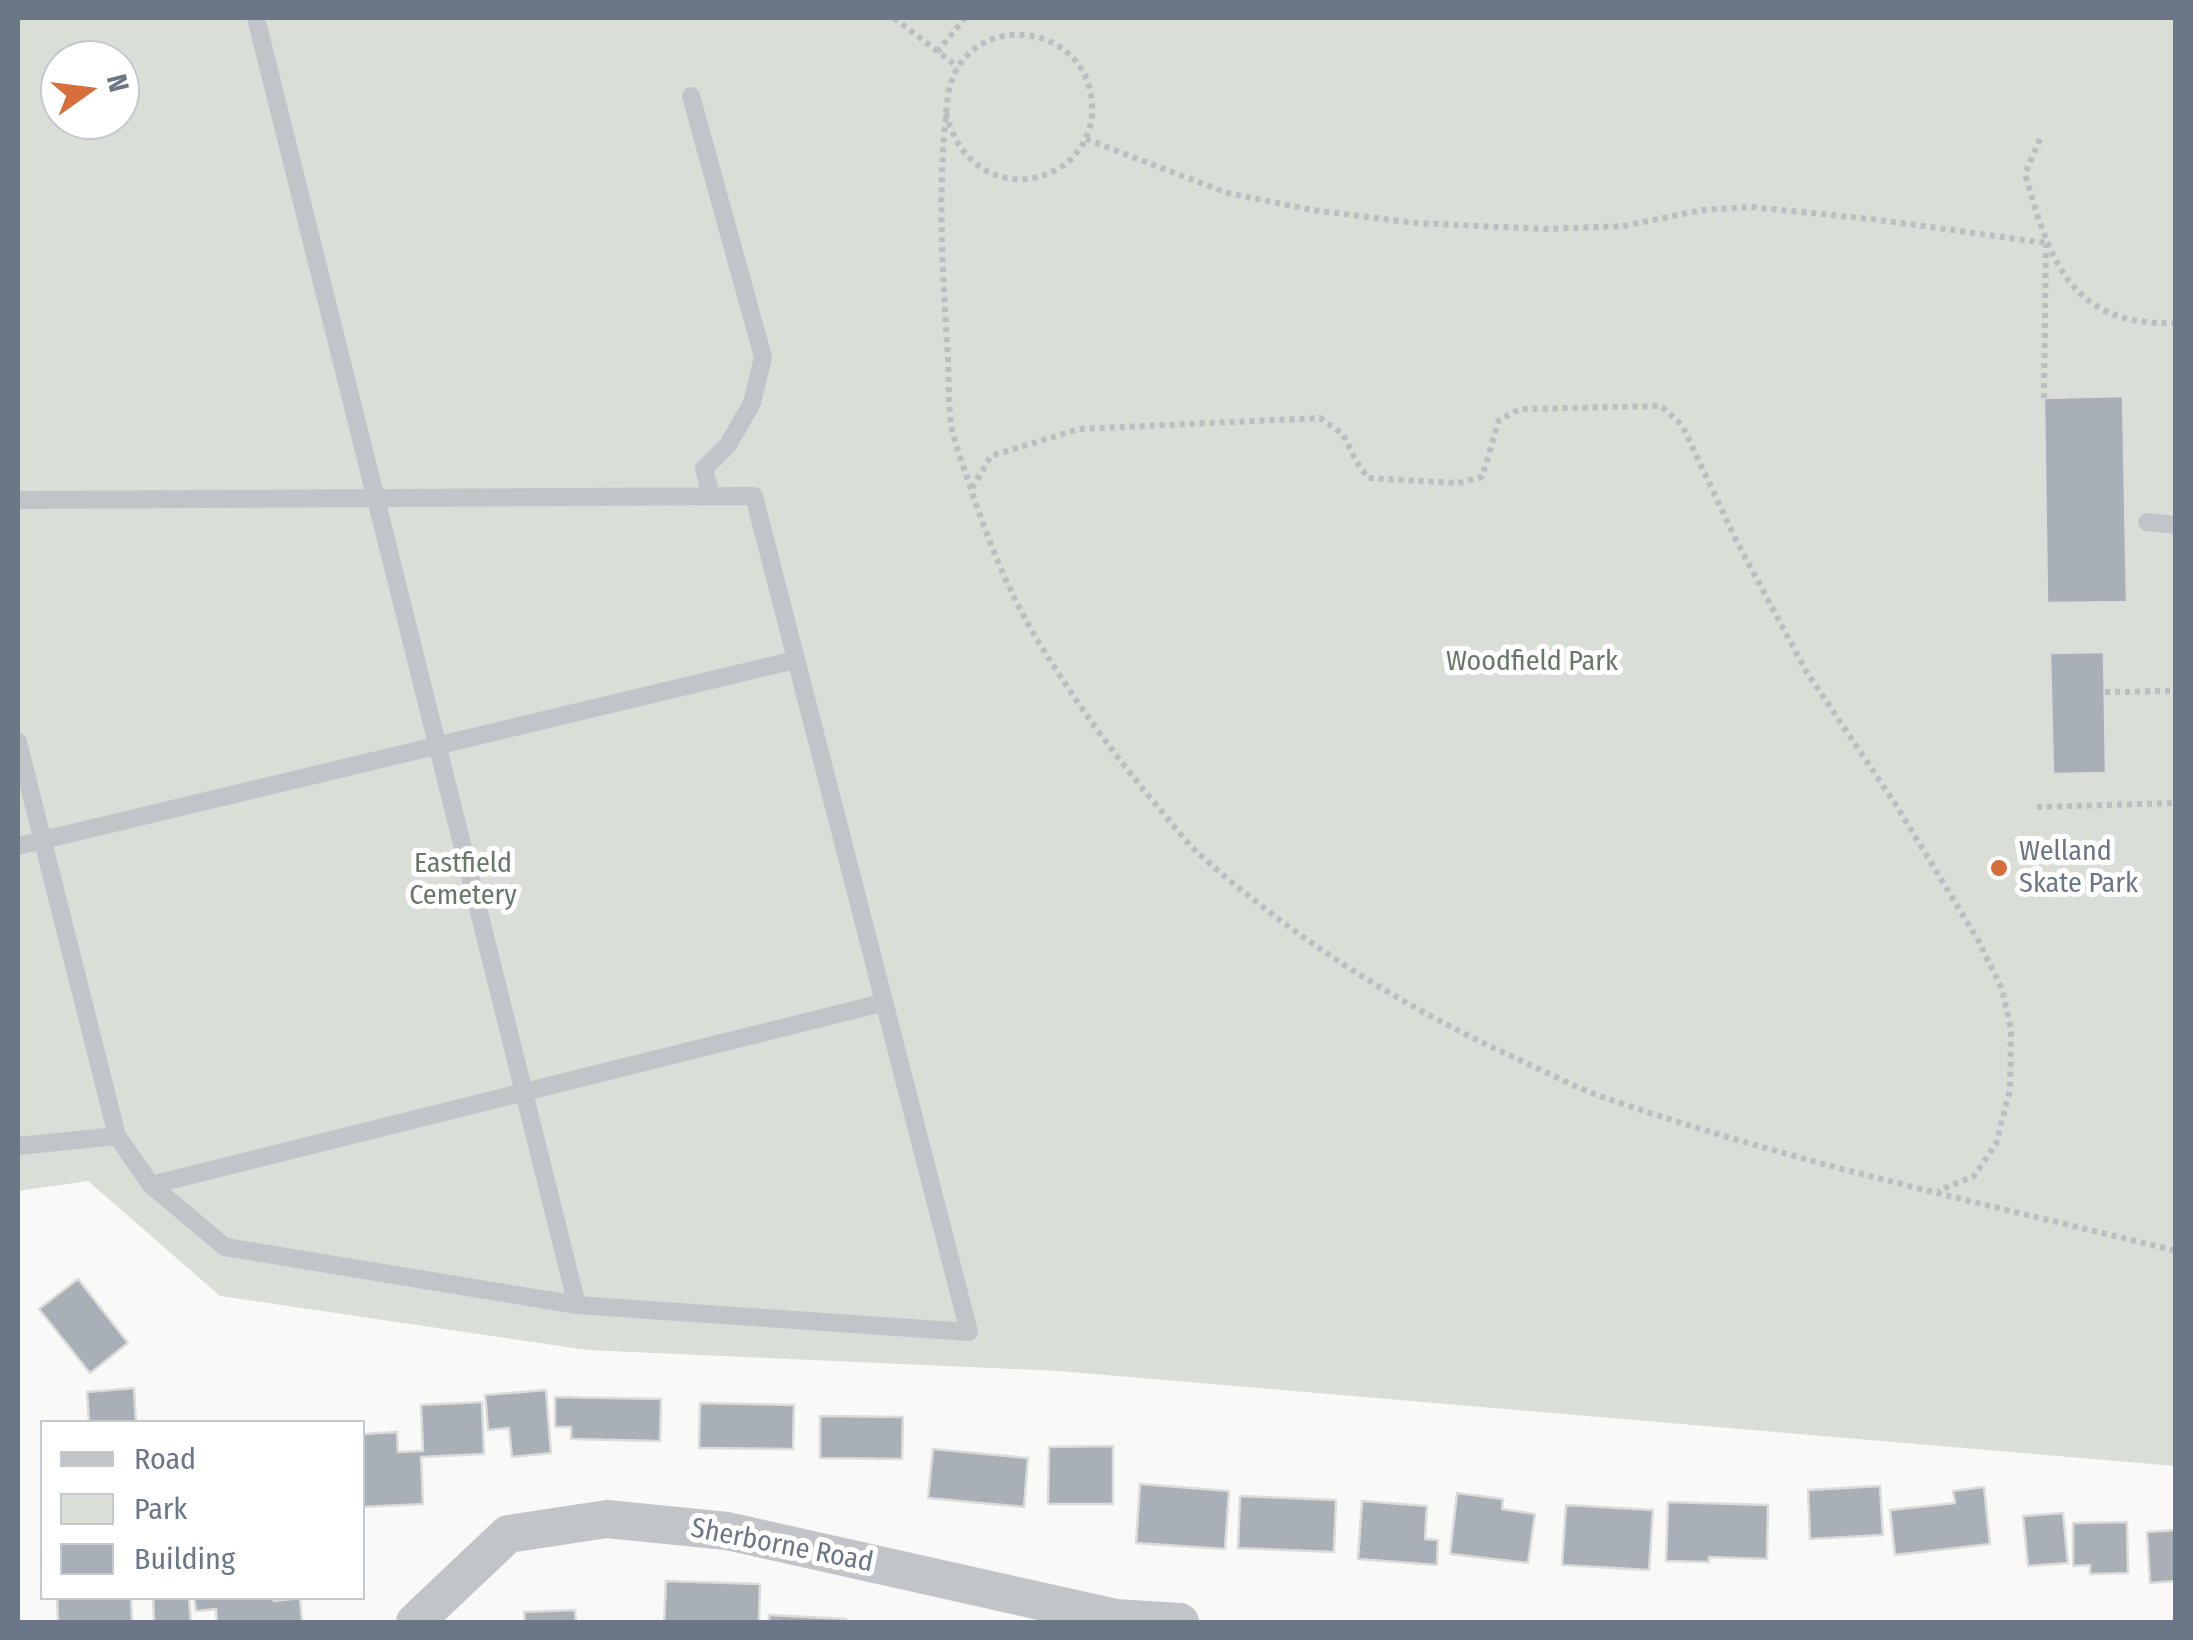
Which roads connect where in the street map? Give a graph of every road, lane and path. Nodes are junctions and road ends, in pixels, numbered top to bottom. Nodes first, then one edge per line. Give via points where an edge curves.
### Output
1 (256, 18) edge
2 (894, 18) edge
3 (964, 18) edge
4 (937, 52) junction
5 (958, 67) junction
6 (692, 96) dead end
7 (946, 113) junction
8 (1086, 138) junction
9 (2040, 140) dead end
10 (2046, 243) junction
11 (2176, 323) edge
12 (2044, 398) dead end
13 (971, 490) junction
14 (711, 496) junction
15 (375, 498) junction
16 (18, 500) edge
17 (2147, 522) dead end
18 (2176, 525) edge
19 (794, 660) junction
20 (2176, 691) edge
21 (2105, 692) dead end
22 (18, 742) edge
23 (437, 746) junction
24 (2176, 803) edge
25 (2037, 807) dead end
26 (44, 840) junction
27 (18, 846) edge
28 (882, 1002) junction
29 (524, 1092) junction
30 (118, 1136) junction
31 (18, 1146) edge
32 (151, 1185) junction
33 (1937, 1192) junction
34 (2176, 1251) edge
35 (577, 1306) junction
36 (1116, 1620) edge
37 (414, 1622) edge
38 (1180, 1622) edge

1 - 15 lane
2 - 4 path
3 - 4 path
4 - 5 path
5 - 7 path
5 - 8 path via 996,37 1044,37 1082,68 1091,90
6 - 14 lane via 763,358 752,403 728,445 704,468
7 - 8 path via 965,156 1006,179 1052,172
7 - 13 path via 940,186 952,431
8 - 10 path via 1227,192 1415,224 1624,226 1751,208
9 - 10 path via 2025,174
10 - 11 path via 2067,282 2105,310 2146,324
10 - 12 path
13 - 33 path via 989,544 1038,641 1111,752 1194,849 1298,932 1441,1025 1593,1094
13 - 33 path via 991,456 1080,429 1320,418 1343,434 1368,478 1458,483 1482,477 1499,420 1520,409 1662,406 1682,424 1806,671 1896,805 2002,989 2011,1030 2010,1090 1996,1144 1974,1176
14 - 15 lane
14 - 19 lane via 754,496
15 - 16 lane
15 - 23 lane
17 - 18 lane
19 - 23 lane
19 - 28 lane
20 - 21 path
22 - 26 lane
23 - 26 lane
23 - 29 lane
24 - 25 path
26 - 27 lane
26 - 30 lane
28 - 29 lane
28 - 35 lane via 969,1332
29 - 32 lane
29 - 35 lane
30 - 31 lane
30 - 32 lane
32 - 35 lane via 225,1247
33 - 34 path
36 - 37 street, Sherborne Road via 727,1531 607,1519 508,1534
36 - 38 street, Sherborne Road

